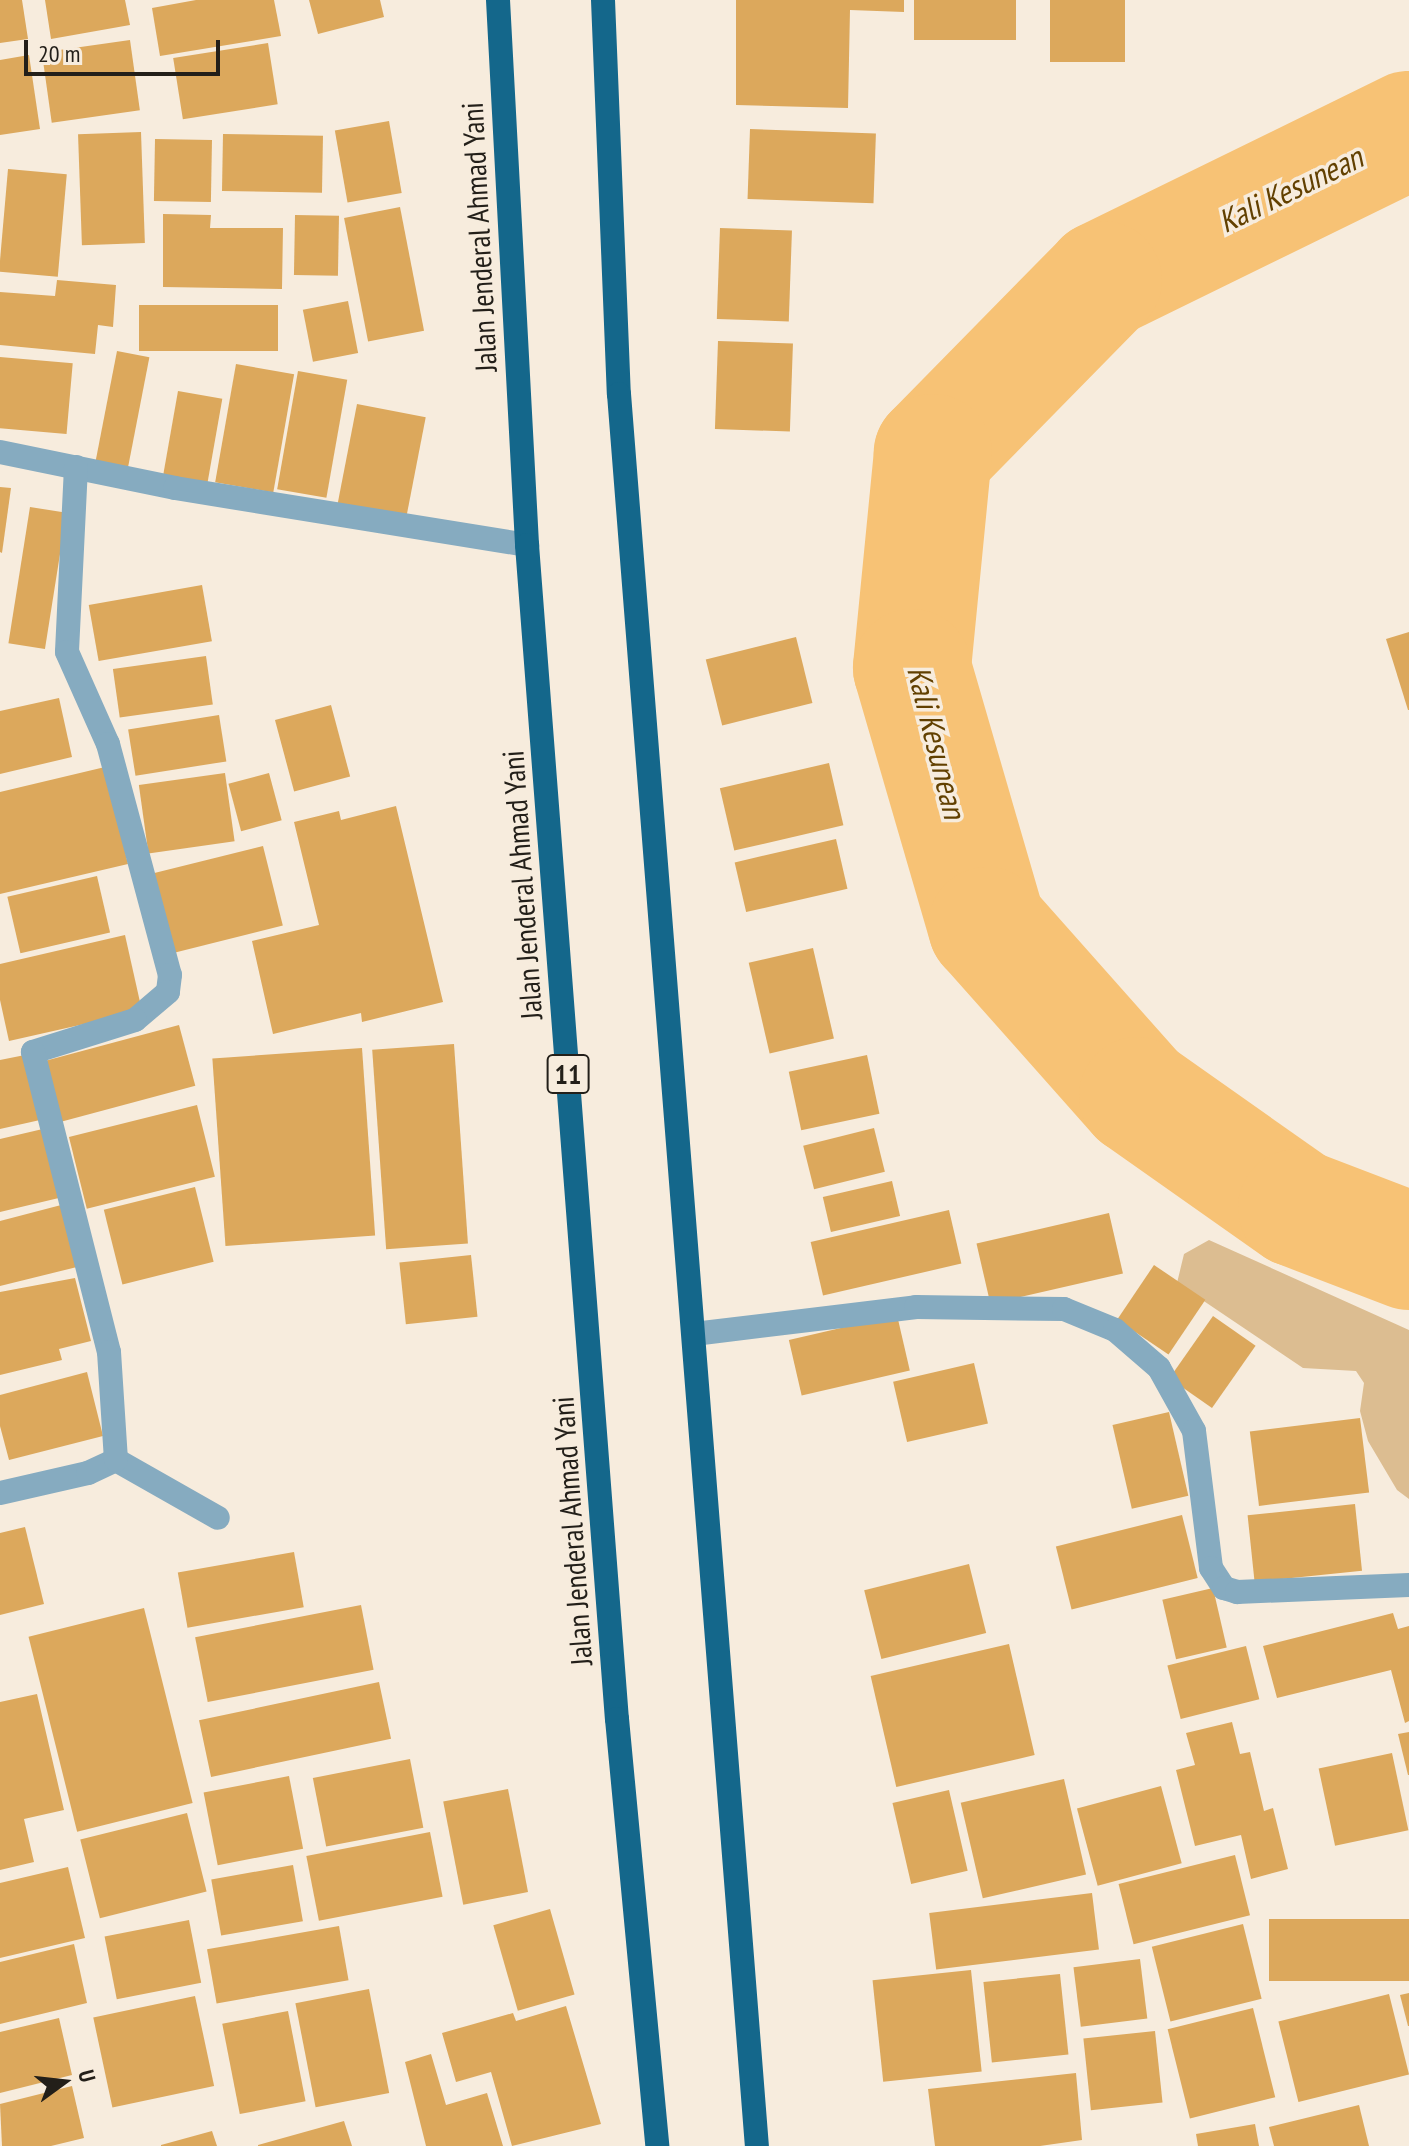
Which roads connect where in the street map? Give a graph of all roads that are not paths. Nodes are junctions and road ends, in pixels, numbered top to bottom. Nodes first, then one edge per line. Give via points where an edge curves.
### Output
1 (498, 0) edge
2 (603, 0) edge
3 (0, 452) edge
4 (76, 467) junction
5 (527, 545) junction
6 (694, 1334) junction
7 (116, 1460) junction
8 (0, 1493) edge
9 (218, 1518) dead end
10 (1409, 1585) edge
11 (657, 2146) edge
12 (757, 2146) edge

1 - 5 highway, Jalan Jenderal Ahmad Yani / 11
2 - 6 highway via 619,394
3 - 4 street
4 - 5 street
4 - 7 street via 67,652 108,744 170,975 168,992 135,1020 33,1052 109,1352
5 - 11 highway, Jalan Jenderal Ahmad Yani / 11 via 617,1719
6 - 10 street via 916,1307 1064,1309 1115,1330 1159,1368 1194,1431 1211,1568 1224,1588 1237,1592
6 - 12 highway
7 - 8 street via 88,1473
7 - 9 street

